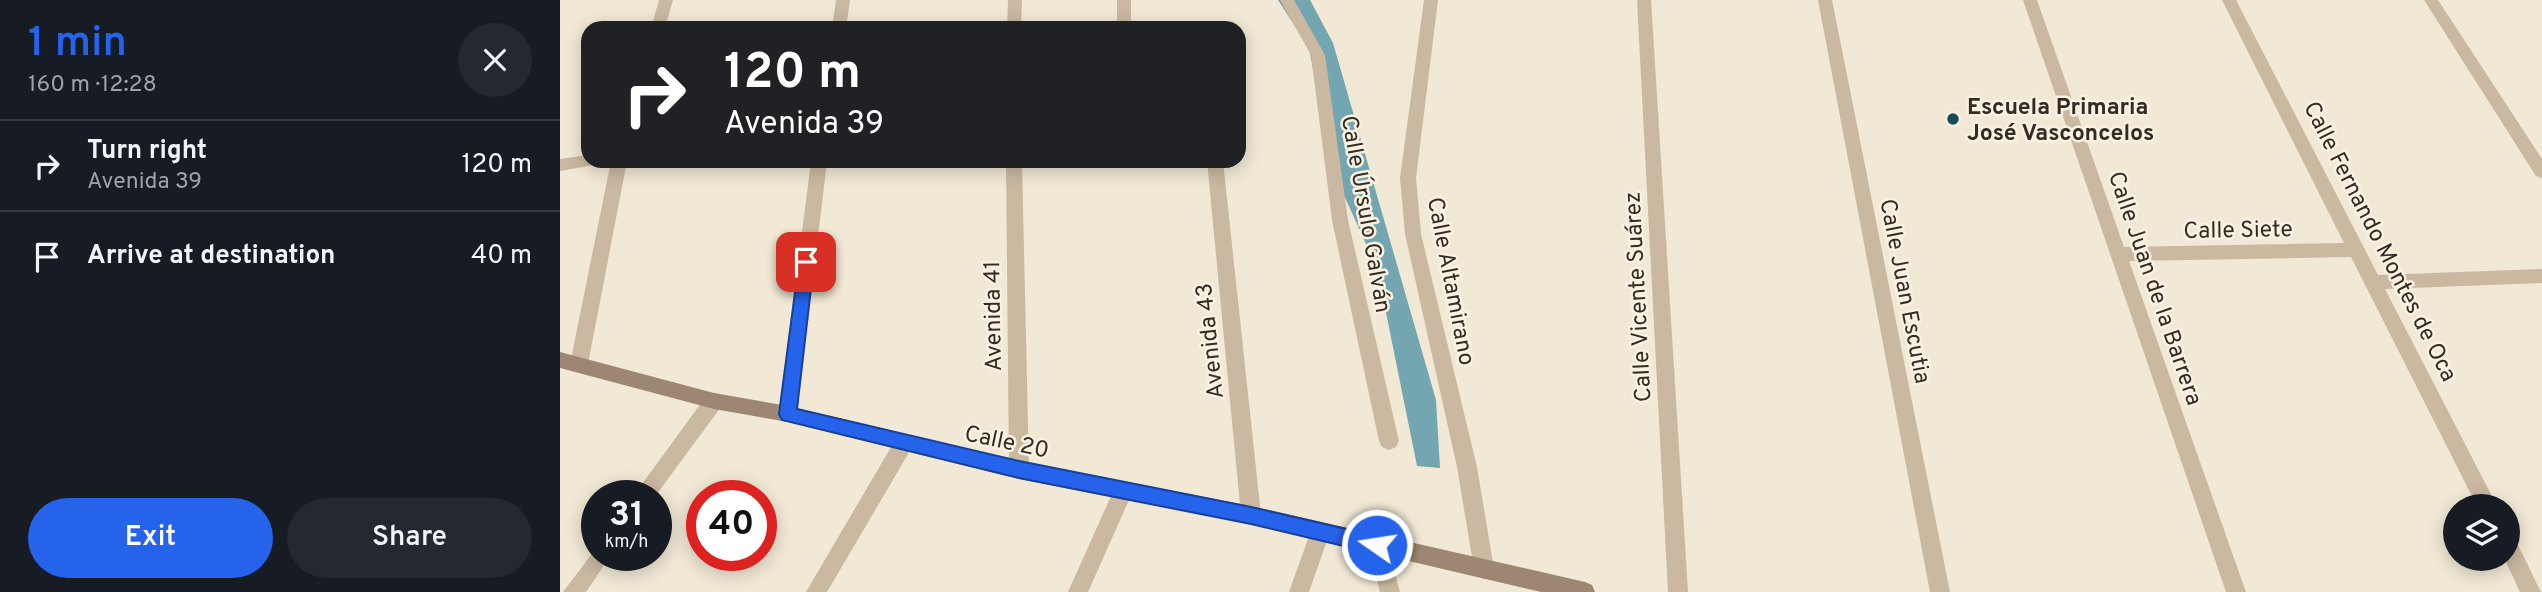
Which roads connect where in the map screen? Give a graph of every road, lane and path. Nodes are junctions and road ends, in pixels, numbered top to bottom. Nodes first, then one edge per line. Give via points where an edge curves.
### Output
1 (666, 0) edge
2 (843, 0) edge
3 (1015, 0) edge
4 (1124, 0) edge
5 (1287, 0) edge
6 (1431, 0) edge
7 (1644, 0) edge
8 (1825, 0) edge
9 (2030, 0) edge
10 (2229, 0) edge
11 (2431, 0) edge
12 (660, 21) edge
13 (840, 21) edge
14 (1014, 21) edge
15 (1124, 21) edge
16 (581, 162) edge
17 (560, 165) edge
18 (617, 168) edge
19 (818, 168) edge
20 (1014, 168) edge
21 (1216, 168) edge
22 (2542, 172) edge
23 (2358, 250) junction
24 (2118, 254) junction
25 (2542, 276) edge
26 (2375, 282) junction
27 (570, 362) edge
28 (714, 401) junction
29 (788, 414) junction
30 (1389, 441) dead end
31 (904, 443) junction
32 (1019, 470) junction
33 (655, 480) edge
34 (1123, 491) junction
35 (2481, 494) edge
36 (1251, 515) junction
37 (1320, 532) junction
38 (1377, 545) junction
39 (1484, 569) junction
40 (2520, 570) edge
41 (589, 571) edge
42 (573, 592) edge
43 (816, 592) edge
44 (1078, 592) edge
45 (1299, 592) edge
46 (1390, 592) edge
47 (1585, 592) edge
48 (1678, 592) edge
49 (1940, 592) edge
50 (2236, 592) edge
51 (2531, 592) edge

1 - 12 street
2 - 13 street
3 - 14 street
4 - 15 street
5 - 30 street, Calle Úrsulo Galván via 1318,55 1340,220
6 - 39 street, Calle Altamirano via 1408,178 1413,234 1467,467
7 - 48 street, Calle Vicente Suárez
8 - 49 street, Calle Juan Escutia
9 - 24 street, Calle Juan de la Barrera
10 - 23 street, Calle Fernando Montes de Oca
11 - 22 street
16 - 17 street
18 - 27 street
19 - 29 street
20 - 32 street, Avenida 41
21 - 36 street, Avenida 43
23 - 24 street, Calle Siete
23 - 26 street, Calle Fernando Montes de Oca
24 - 50 street, Calle Juan de la Barrera
25 - 26 street
26 - 35 street, Calle Fernando Montes de Oca
27 - 28 street, Calle 20
28 - 29 street, Calle 20
28 - 33 street
29 - 31 street, Calle 20
31 - 32 street, Calle 20
31 - 43 street
32 - 34 street, Calle 20
34 - 36 street, Calle 20
34 - 44 street
36 - 37 street, Calle 20
37 - 38 street, Calle 20
37 - 45 street
38 - 39 street, Calle 20
38 - 46 street
39 - 47 street, Calle 20
40 - 51 street
41 - 42 street

